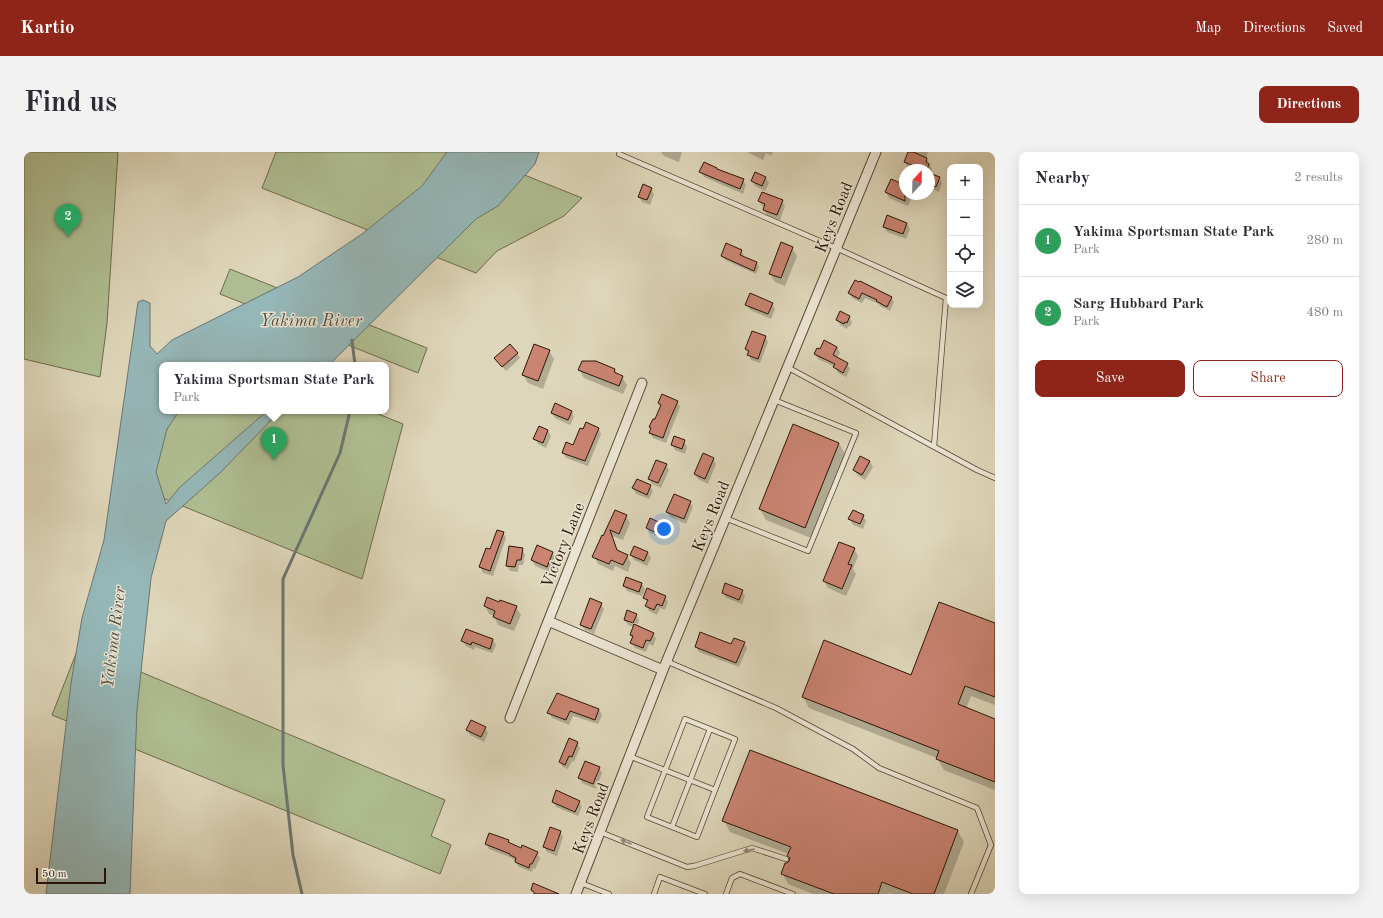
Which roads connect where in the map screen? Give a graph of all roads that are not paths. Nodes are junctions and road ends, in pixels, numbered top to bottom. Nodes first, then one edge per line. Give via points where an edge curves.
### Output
1 (876, 152) edge
2 (618, 154) dead end
3 (836, 248) junction
4 (787, 367) junction
5 (642, 383) dead end
6 (774, 400) junction
7 (934, 446) junction
8 (995, 478) edge
9 (725, 518) junction
10 (548, 621) junction
11 (665, 665) junction
12 (510, 718) dead end
13 (710, 729) junction
14 (629, 756) junction
15 (665, 770) junction
16 (690, 780) junction
17 (715, 790) junction
18 (672, 827) junction
19 (600, 832) junction
20 (786, 859) dead end
21 (580, 883) junction
22 (576, 894) edge
23 (609, 894) edge
24 (654, 894) edge
25 (705, 894) edge
26 (726, 894) edge
27 (793, 894) edge
28 (972, 894) edge

1 - 3 street, Keys Road
2 - 3 lane
3 - 4 street, Keys Road
3 - 7 lane via 946,298
4 - 6 street, Keys Road
4 - 7 lane
5 - 10 street, Victory Lane
6 - 9 street, Keys Road
6 - 9 lane via 856,433 808,551
7 - 8 lane
9 - 11 street, Keys Road
10 - 11 street
10 - 12 street, Victory Lane
11 - 14 street, Keys Road
11 - 28 lane via 776,708 853,749 879,768 978,808 991,844
13 - 15 lane via 685,719
13 - 16 lane
13 - 17 lane via 735,739
14 - 15 lane
14 - 19 street, Keys Road
15 - 16 lane
15 - 18 lane via 647,817
16 - 17 lane
16 - 18 lane
17 - 18 lane via 697,837
20 -> 19 lane via 752,848 688,867
19 - 21 street, Keys Road
21 - 22 street, Keys Road
21 - 23 lane
24 - 25 lane via 660,876
26 - 27 lane via 732,878 740,874

